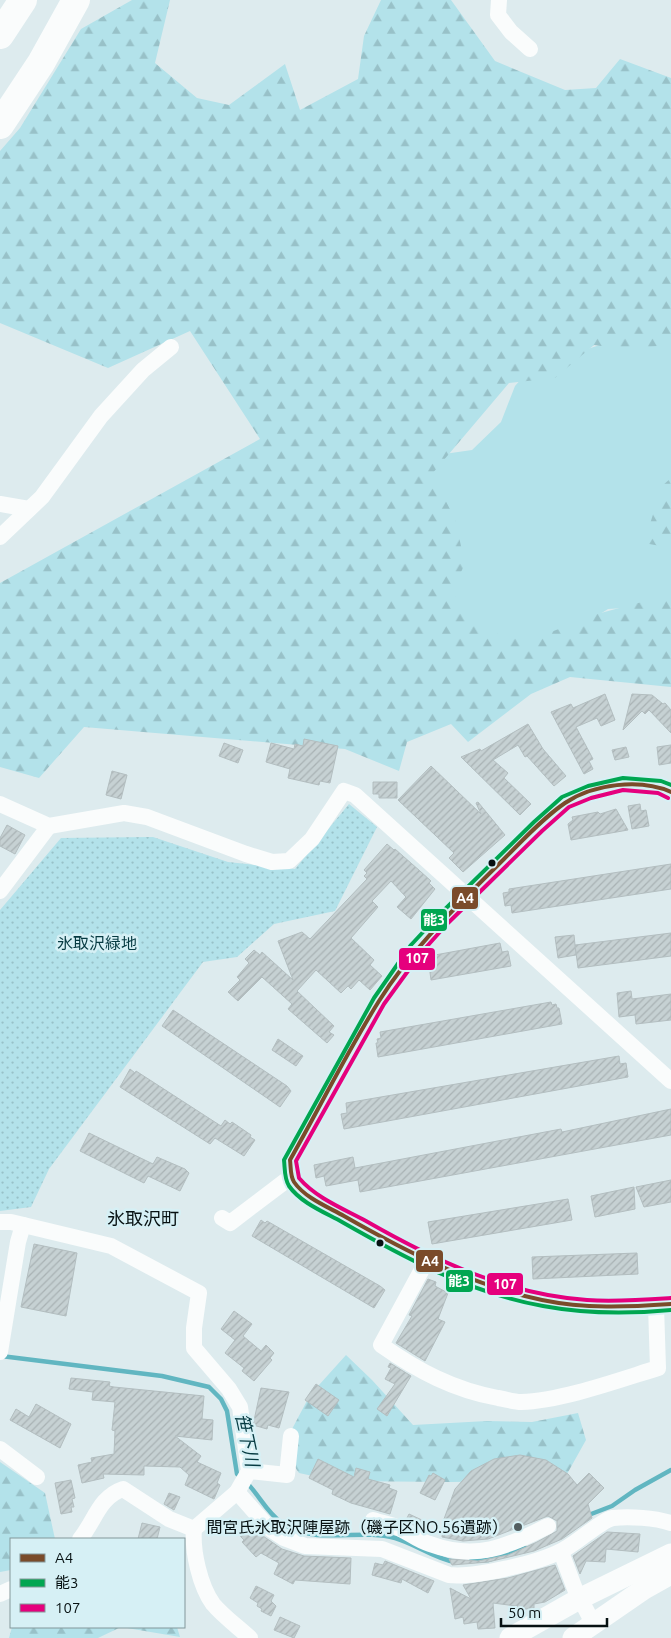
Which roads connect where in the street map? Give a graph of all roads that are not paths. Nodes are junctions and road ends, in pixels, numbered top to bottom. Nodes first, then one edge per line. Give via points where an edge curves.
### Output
1 (23, 0) edge
2 (76, 0) edge
3 (499, 0) edge
4 (0, 35) edge
5 (530, 49) dead end
6 (0, 125) edge
7 (171, 347) dead end
8 (0, 504) edge
9 (29, 509) junction
10 (0, 536) edge
11 (671, 792) edge
12 (0, 804) edge
13 (49, 826) junction
14 (6, 871) edge
15 (0, 891) edge
16 (466, 896) junction
17 (671, 1081) edge
18 (292, 1176) junction
19 (222, 1218) dead end
20 (0, 1222) edge
21 (22, 1225) junction
22 (426, 1262) junction
23 (664, 1305) edge
24 (0, 1351) edge
25 (291, 1436) dead end
26 (0, 1448) edge
27 (249, 1472) junction
28 (37, 1477) dead end
29 (237, 1492) junction
30 (372, 1520) dead end
31 (671, 1523) edge
32 (548, 1526) dead end
33 (194, 1529) junction
34 (81, 1538) edge
35 (429, 1544) junction
36 (561, 1552) junction
37 (671, 1554) edge
38 (419, 1562) junction
39 (671, 1574) edge
40 (579, 1599) junction
41 (593, 1623) junction
42 (250, 1638) edge
43 (510, 1638) edge
44 (573, 1638) edge

1 - 4 highway
2 - 6 highway
3 - 5 street via 498,15
7 - 9 street via 143,370 101,416 42,498
8 - 9 street
9 - 10 street
11 - 16 street via 660,787 623,784 589,792 566,802
12 - 13 street
13 - 14 street
13 - 16 street via 124,813 147,817 272,862 289,861 312,839 344,790 355,794
14 - 15 street
16 - 17 street
16 - 18 street via 416,949 378,1001 295,1148 290,1160
18 - 19 street via 230,1223
18 - 22 street via 304,1191
20 - 21 street
21 - 24 street
21 - 27 street via 111,1246 199,1293 194,1348 240,1407
22 - 23 street via 498,1290 538,1300 579,1306
22 - 23 street via 381,1345 422,1372 481,1395 520,1402 567,1394 658,1368
25 - 27 street via 288,1475
26 - 28 street
27 - 29 street
29 - 33 street
29 - 38 street via 269,1528 284,1538 306,1546 382,1550
30 - 35 street via 398,1527
31 - 36 street via 612,1518
32 - 35 street via 515,1543 479,1552 466,1553
33 - 34 street via 169,1519 123,1489 102,1502
33 - 42 street via 193,1540 208,1596
35 - 38 street
36 - 38 street via 493,1572 460,1576 449,1575
36 - 40 street
37 - 40 street
39 - 41 street
40 - 41 street
40 - 43 street
41 - 44 street

